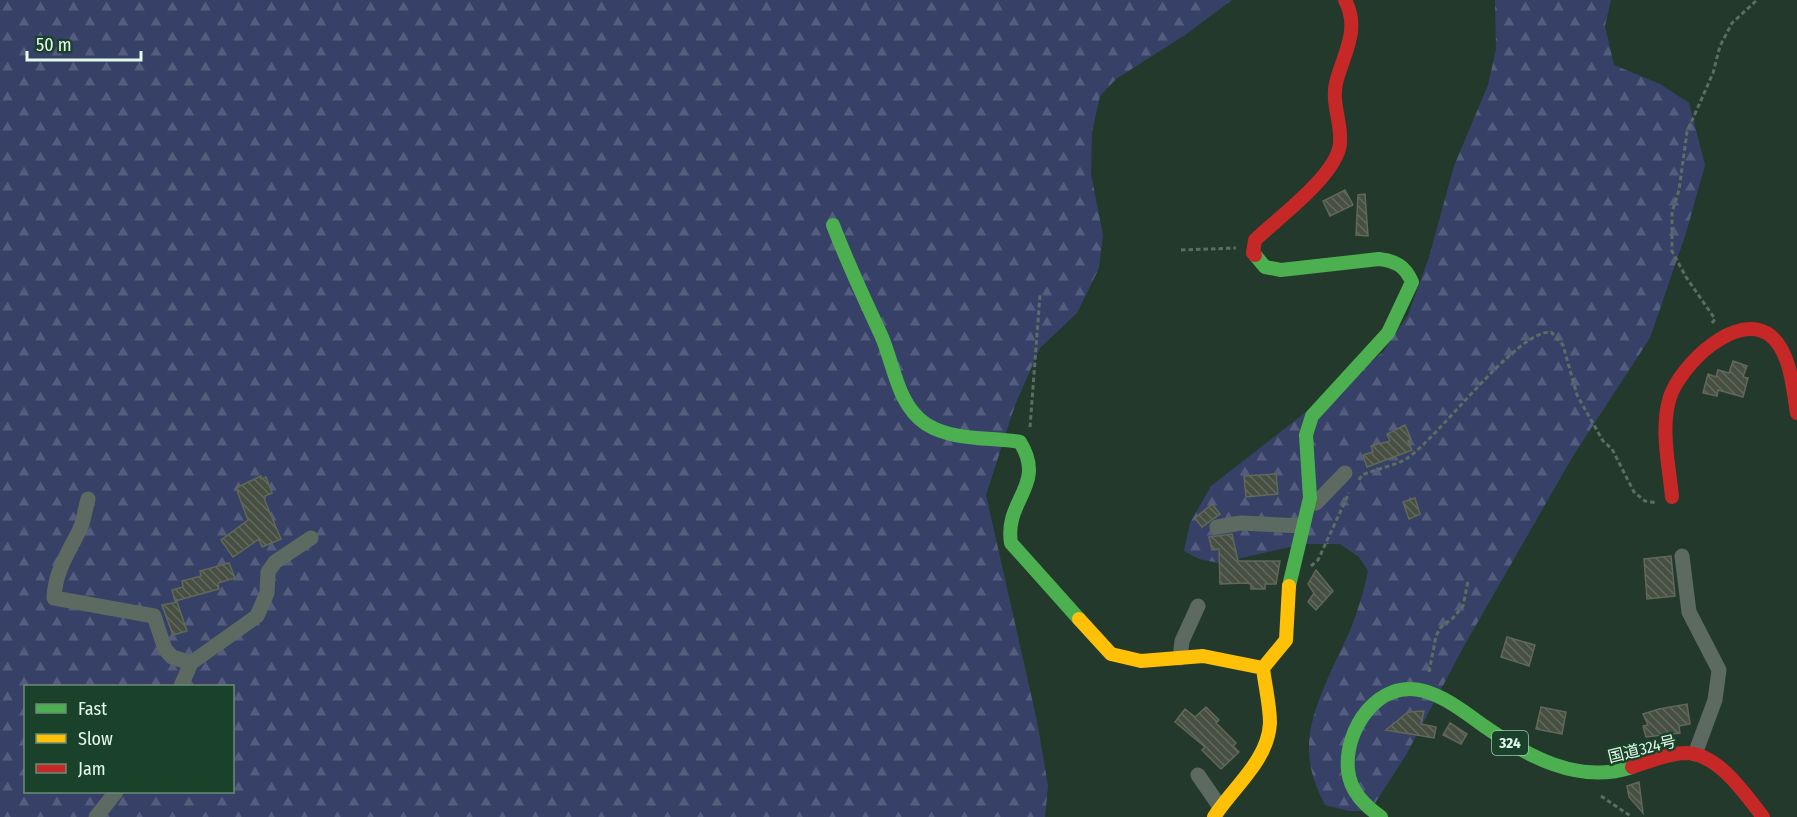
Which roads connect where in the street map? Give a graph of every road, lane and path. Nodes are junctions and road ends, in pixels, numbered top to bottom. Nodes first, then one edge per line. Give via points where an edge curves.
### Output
1 (1346, 0) edge
2 (1757, 0) edge
3 (833, 225) dead end
4 (1252, 247) junction
5 (1181, 250) dead end
6 (1040, 295) dead end
7 (1709, 328) dead end
8 (1797, 413) edge
9 (1031, 435) dead end
10 (1351, 478) joint
11 (1352, 489) dead end
12 (1672, 497) joint
13 (88, 499) dead end
14 (1309, 503) junction
15 (1303, 526) junction
16 (1217, 527) dead end
17 (311, 538) dead end
18 (1682, 556) dead end
19 (1290, 578) junction
20 (1468, 581) dead end
21 (1198, 606) dead end
22 (1180, 658) junction
23 (191, 663) junction
24 (1263, 668) junction
25 (182, 685) edge
26 (1427, 691) junction
27 (1695, 754) junction
28 (1198, 775) dead end
29 (115, 793) edge
30 (1217, 812) edge
31 (96, 817) edge
32 (1381, 817) edge
33 (1763, 817) edge

1 - 4 main road via 1355,23 1334,95 1340,137 1338,154
2 - 7 path via 1732,23 1720,46 1713,73 1687,132 1672,212 1672,251 1715,319
3 - 22 main road via 910,408 925,424 948,433 1020,442 1028,452 1030,476 1009,525 1011,543 1111,654 1141,661
4 - 5 path
4 - 14 main road via 1265,267 1281,270 1379,259 1401,265 1411,275 1407,299 1388,333 1312,416 1306,435
6 - 9 path via 1029,408
8 - 12 main road via 1787,367 1772,337 1747,327 1715,342 1684,373 1670,396 1667,427
10 - 12 path via 1405,460 1527,341 1551,332 1563,345 1576,395 1603,441 1612,448 1634,492 1651,503
10 - 14 street via 1316,503
11 - 19 path via 1318,561
13 - 23 street via 80,530 66,552 54,585 54,598 154,616 165,649 172,657
14 - 15 main road
15 - 16 street via 1241,523
15 - 19 main road
17 - 23 street via 275,562 268,572 267,593 257,616
18 - 27 street via 1689,612 1719,670 1716,700
19 - 24 main road via 1286,640
20 - 26 path via 1463,606 1436,636
21 - 22 street via 1182,641
22 - 24 main road via 1203,656
23 - 25 street
24 - 30 main road via 1268,737 1254,763
26 - 27 main road, 国道324号 / 324 via 1510,743 1579,772 1602,775 1676,754
26 - 32 main road via 1412,689 1382,699 1364,713 1347,745 1348,769 1356,793
27 - 33 main road, 国道324号 via 1716,766 1743,791
28 - 30 street
29 - 31 street

